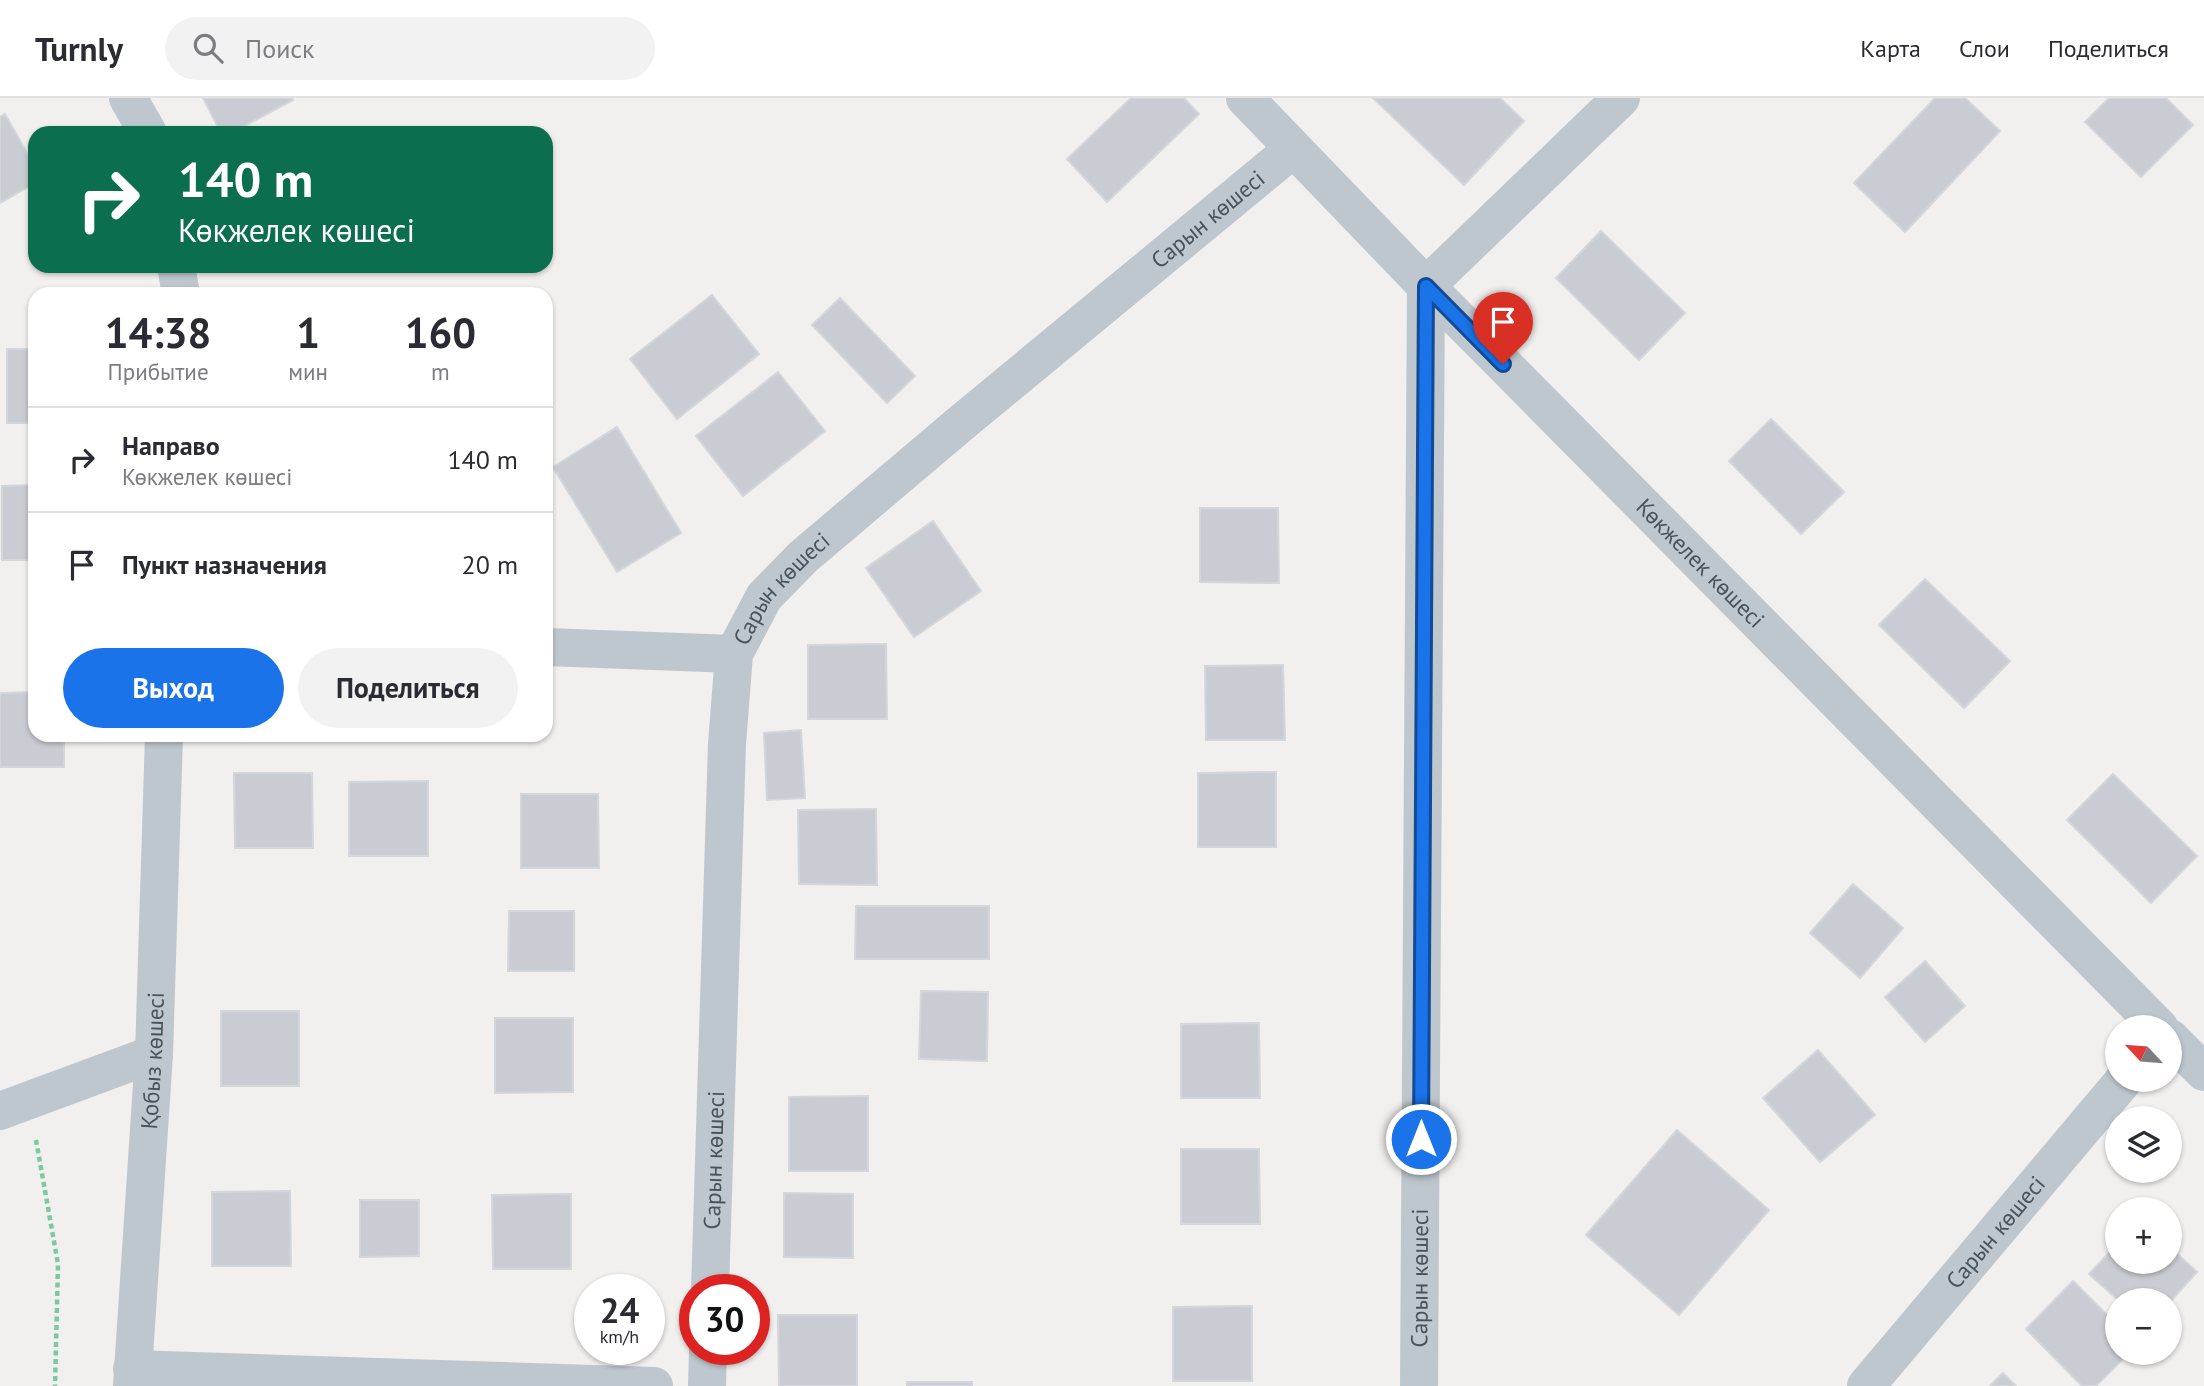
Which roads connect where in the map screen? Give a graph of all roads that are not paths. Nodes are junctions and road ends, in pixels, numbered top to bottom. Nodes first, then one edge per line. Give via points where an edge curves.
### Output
1 (128, 98) edge
2 (1245, 98) edge
3 (1621, 98) edge
4 (144, 126) edge
5 (1293, 149) junction
6 (1426, 286) junction
7 (553, 647) edge
8 (734, 654) junction
9 (164, 742) edge
10 (2147, 1015) edge
11 (2182, 1050) edge
12 (154, 1054) junction
13 (2204, 1072) edge
14 (2114, 1092) edge
15 (10, 1107) edge
16 (710, 1274) edge
17 (708, 1365) edge
18 (132, 1377) edge
19 (654, 1386) edge
20 (707, 1386) edge
21 (1419, 1386) edge
22 (1866, 1386) edge

1 - 4 street
2 - 5 street, Көкжелек көшесі
3 - 6 street
5 - 6 street, Көкжелек көшесі
5 - 8 street, Сарын көшесі via 803,557 764,597
6 - 10 street, Көкжелек көшесі
6 - 21 street, Сарын көшесі
7 - 8 street
8 - 16 street, Сарын көшесі via 727,744
9 - 12 street, Қобыз көшесі
11 - 13 street
12 - 15 street
12 - 18 street, Қобыз көшесі
14 - 22 street, Сарын көшесі
17 - 20 street
18 - 19 street

